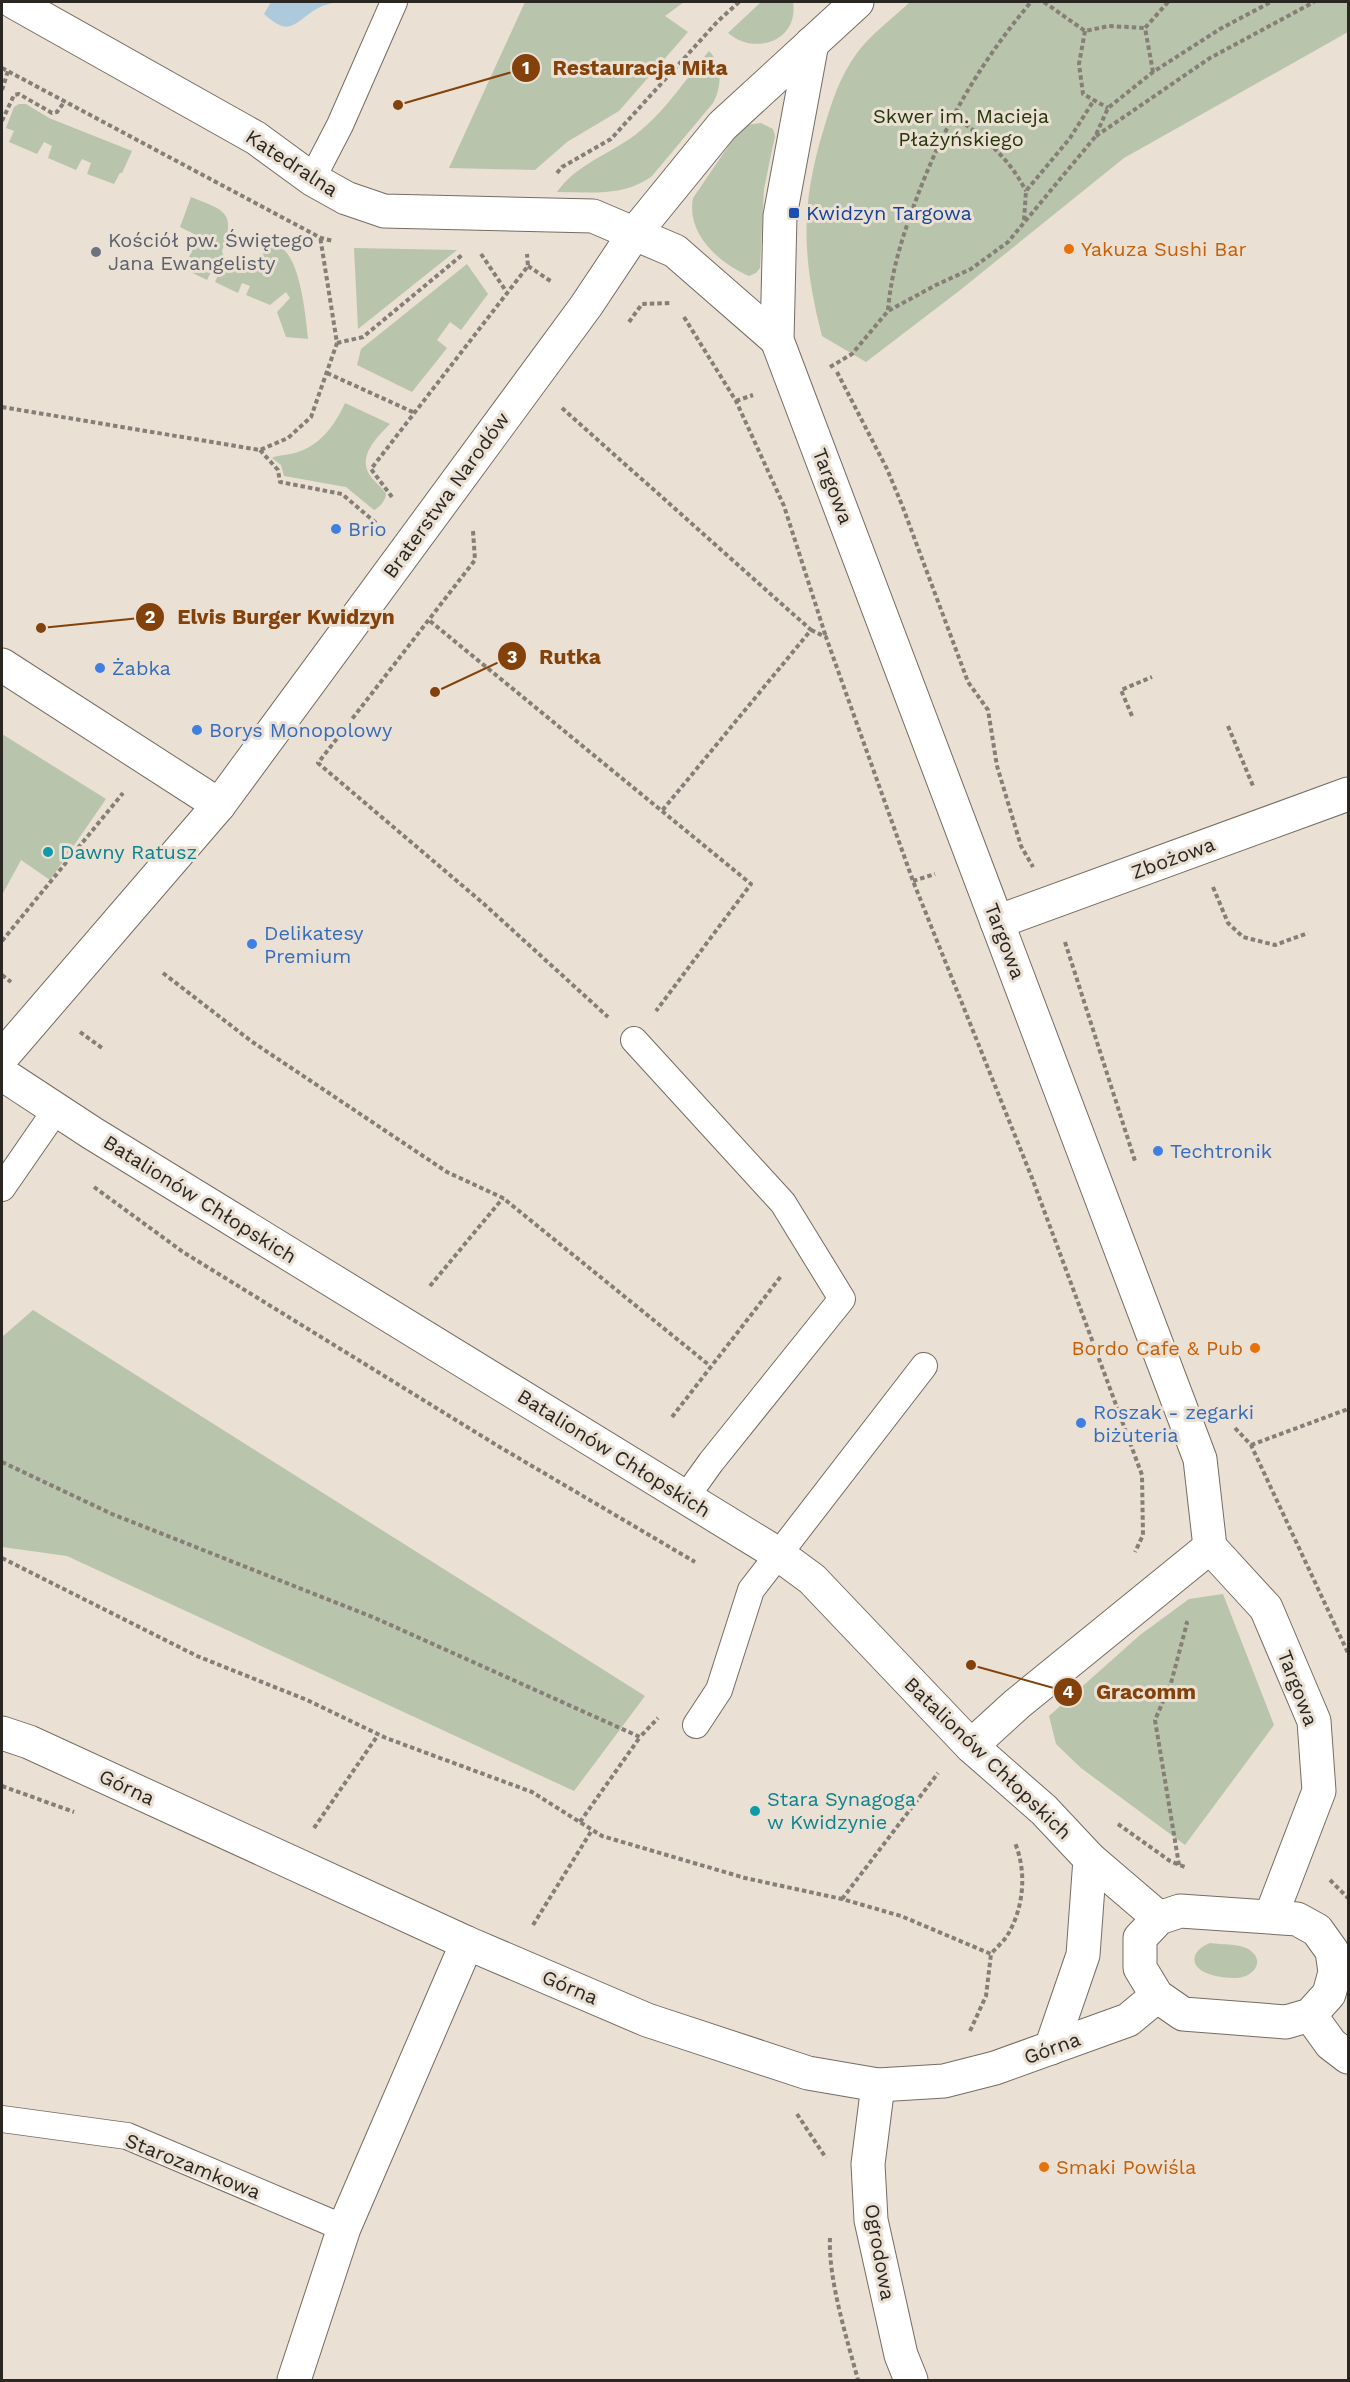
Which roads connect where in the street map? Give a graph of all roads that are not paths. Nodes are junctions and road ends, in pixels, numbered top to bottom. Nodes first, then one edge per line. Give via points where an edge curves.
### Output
1 (14, 2) edge
2 (394, 2) edge
3 (857, 2) edge
4 (812, 43) junction
5 (312, 179) junction
6 (634, 234) junction
7 (777, 340) junction
8 (2, 665) edge
9 (1348, 794) edge
10 (219, 805) junction
11 (998, 922) junction
12 (634, 1040) road end
13 (2, 1057) edge
14 (2, 1074) edge
15 (56, 1110) junction
16 (2, 1188) edge
17 (924, 1366) dead end
18 (686, 1497) junction
19 (1210, 1547) junction
20 (778, 1554) junction
21 (696, 1725) dead end
22 (2, 1733) edge
23 (971, 1746) junction
24 (1090, 1859) junction
25 (1271, 1916) junction
26 (1159, 1918) junction
27 (467, 1943) junction
28 (1340, 1949) edge
29 (1157, 1996) junction
30 (1310, 2015) junction
31 (1051, 2048) junction
32 (1348, 2057) edge
33 (878, 2085) junction
34 (2, 2119) edge
35 (344, 2228) junction
36 (294, 2380) edge
37 (911, 2380) edge

1 - 5 street, Katedralna via 256,138
2 - 5 lane
3 - 4 street, Braterstwa Narodów
4 - 6 street, Braterstwa Narodów via 722,126
4 - 7 street, Targowa via 780,216
5 - 6 street, Katedralna via 346,198 384,211 593,216
6 - 7 street, Targowa via 675,251
6 - 10 street, Braterstwa Narodów via 586,306
7 - 11 street, Targowa
8 - 10 street
9 - 11 street, Zbożowa
10 - 13 street, Braterstwa Narodów
11 - 19 street, Targowa via 1200,1459
12 - 18 lane via 783,1203 842,1299
14 - 15 street, Batalionów Chłopskich
15 - 16 lane
15 - 18 street, Batalionów Chłopskich
17 - 20 lane
18 - 20 street, Batalionów Chłopskich
19 - 23 street
19 - 25 street, Targowa via 1266,1608 1314,1721 1319,1791
20 - 21 lane via 751,1590 719,1690
20 - 23 street, Batalionów Chłopskich via 812,1579
22 - 27 street, Górna
23 - 24 street, Batalionów Chłopskich via 1044,1810
24 - 26 street, Batalionów Chłopskich
24 - 31 street via 1083,1955
25 - 26 street via 1180,1911
25 - 28 street via 1297,1919
26 - 29 street via 1140,1938 1140,1968
27 - 33 street, Górna via 647,2020 808,2073
27 - 35 street
28 - 30 street via 1329,1994
29 - 30 street via 1183,2014 1286,2022
29 - 31 street, Górna via 1128,2020
30 - 32 street via 1331,2044
31 - 33 street, Górna via 944,2081
33 - 37 street, Ogrodowa via 868,2164 871,2220 901,2355
34 - 35 lane, Starozamkowa via 127,2136
35 - 36 street

